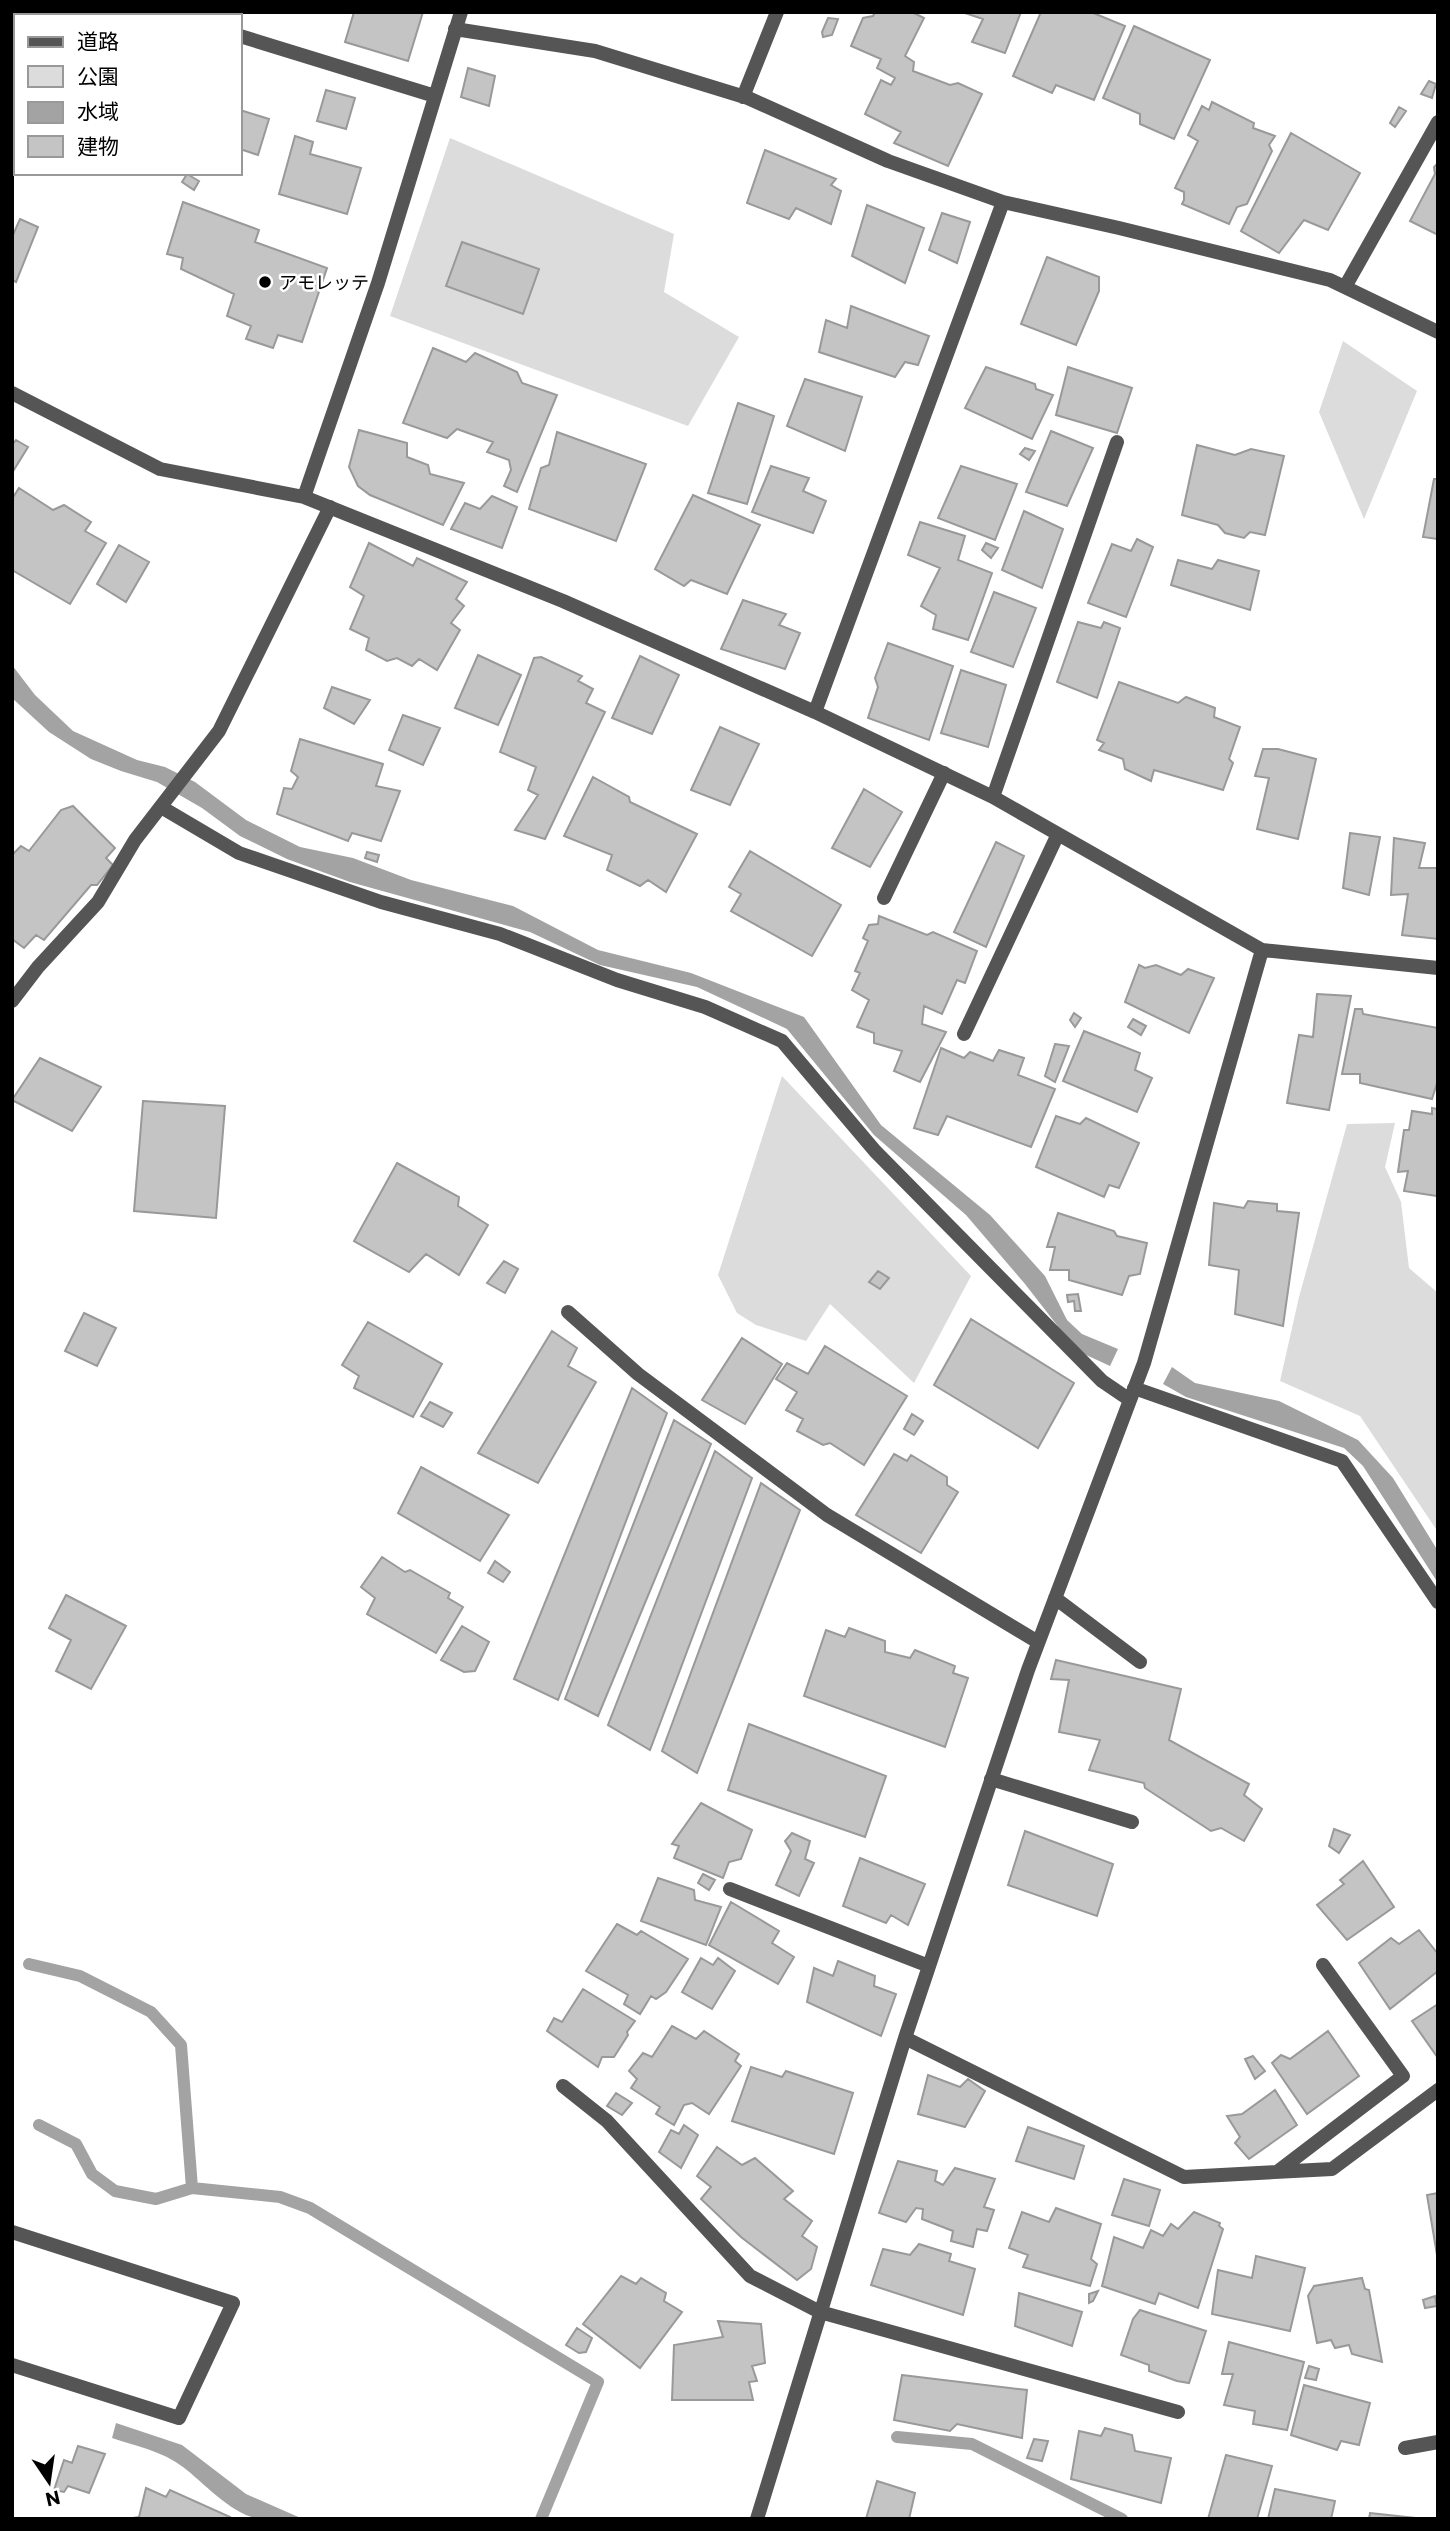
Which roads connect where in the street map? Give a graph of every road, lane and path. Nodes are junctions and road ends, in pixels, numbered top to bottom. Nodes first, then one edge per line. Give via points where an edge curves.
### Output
1 (461, 12) edge
2 (777, 12) edge
3 (455, 29) junction
4 (242, 37) edge
5 (435, 96) junction
6 (743, 97) junction
7 (1438, 122) edge
8 (1003, 202) junction
9 (1345, 288) junction
10 (1438, 332) edge
11 (12, 393) edge
12 (1117, 442) dead end
13 (304, 497) junction
14 (330, 507) junction
15 (815, 712) junction
16 (943, 773) junction
17 (993, 797) junction
18 (161, 807) junction
19 (1058, 834) junction
20 (884, 898) dead end
21 (1262, 950) junction
22 (1438, 968) edge
23 (12, 1001) edge
24 (964, 1034) dead end
25 (568, 1312) dead end
26 (1132, 1394) junction
27 (1055, 1598) junction
28 (1438, 1602) edge
29 (1038, 1642) junction
30 (1140, 1662) dead end
31 (991, 1779) junction
32 (1132, 1822) dead end
33 (730, 1889) dead end
34 (1324, 1965) dead end
35 (929, 1966) junction
36 (905, 2038) junction
37 (563, 2086) dead end
38 (1438, 2090) edge
39 (1277, 2172) junction
40 (12, 2232) edge
41 (820, 2312) junction
42 (12, 2365) edge
43 (1178, 2412) dead end
44 (1438, 2442) edge
45 (1405, 2448) dead end
46 (757, 2519) edge

1 - 3 street
2 - 6 street
3 - 5 street
3 - 6 street via 595,51
4 - 5 street
5 - 13 street via 378,283
6 - 8 street via 888,161
7 - 9 street
8 - 9 street via 1225,254
8 - 15 street
9 - 10 street
11 - 13 street via 160,469
12 - 17 street
13 - 14 street
14 - 15 street via 563,601
14 - 18 street via 219,731
15 - 16 street
16 - 17 street
16 - 20 street
17 - 19 street
18 - 23 street via 98,902
18 - 26 street via 239,853 381,902 500,934 617,980 705,1007 782,1041 875,1151 1102,1381
19 - 21 street
19 - 24 street
21 - 22 street
21 - 26 street
25 - 29 street via 638,1374 827,1515
26 - 27 street
26 - 28 street via 1342,1461
27 - 29 street
27 - 30 street
29 - 31 street
31 - 32 street
31 - 35 street
33 - 35 street
34 - 39 street via 1403,2076
35 - 36 street
36 - 39 street via 1184,2177
36 - 41 street
37 - 41 street via 607,2121 750,2276
38 - 39 street via 1332,2169
40 - 42 street via 233,2304 179,2418
41 - 43 street
41 - 46 street
44 - 45 street

